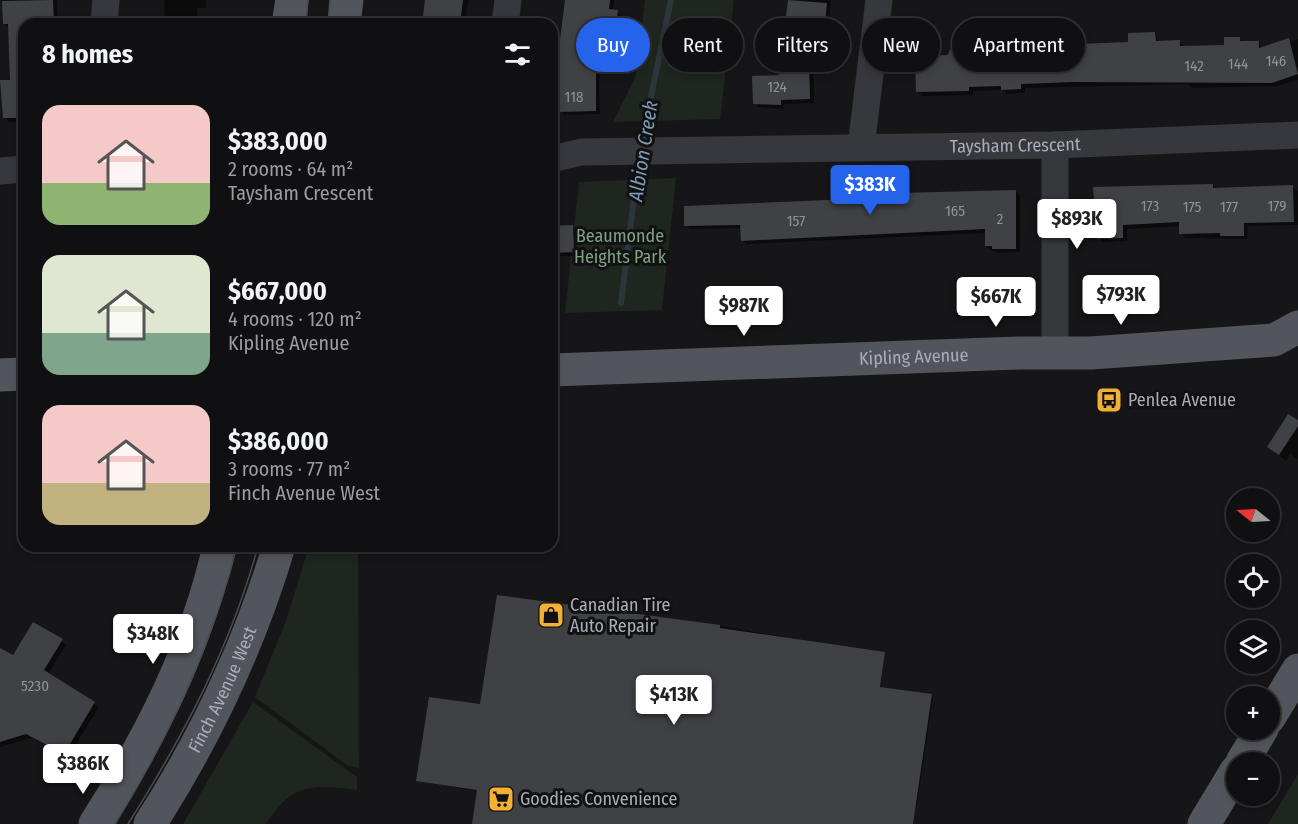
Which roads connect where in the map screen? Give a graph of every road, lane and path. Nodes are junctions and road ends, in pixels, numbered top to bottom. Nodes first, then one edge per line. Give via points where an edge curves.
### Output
1 (106, 0) edge
2 (292, 0) edge
3 (347, 0) edge
4 (508, 0) edge
5 (879, 0) edge
6 (104, 18) edge
7 (289, 18) edge
8 (345, 18) edge
9 (506, 18) edge
10 (1298, 135) edge
11 (1055, 145) junction
12 (861, 147) junction
13 (558, 158) edge
14 (18, 170) edge
15 (0, 171) edge
16 (1290, 342) edge
17 (1055, 353) junction
18 (558, 370) edge
19 (18, 374) edge
20 (0, 375) edge
21 (217, 552) edge
22 (277, 552) edge
23 (1298, 670) edge
24 (1280, 700) edge
25 (1226, 788) edge
26 (95, 824) edge
27 (150, 824) edge
28 (1204, 824) edge

1 - 6 street
2 - 7 main road
3 - 8 main road
4 - 9 street
5 - 12 street
10 - 11 street, Taysham Crescent
11 - 12 street, Taysham Crescent
11 - 17 street
12 - 13 street, Taysham Crescent via 581,152
14 - 15 street
16 - 17 main road, Kipling Avenue
17 - 18 main road, Kipling Avenue
19 - 20 main road
21 - 26 main road via 178,673 151,731
22 - 27 main road, Finch Avenue West via 241,655 219,704
23 - 24 main road
25 - 28 main road

